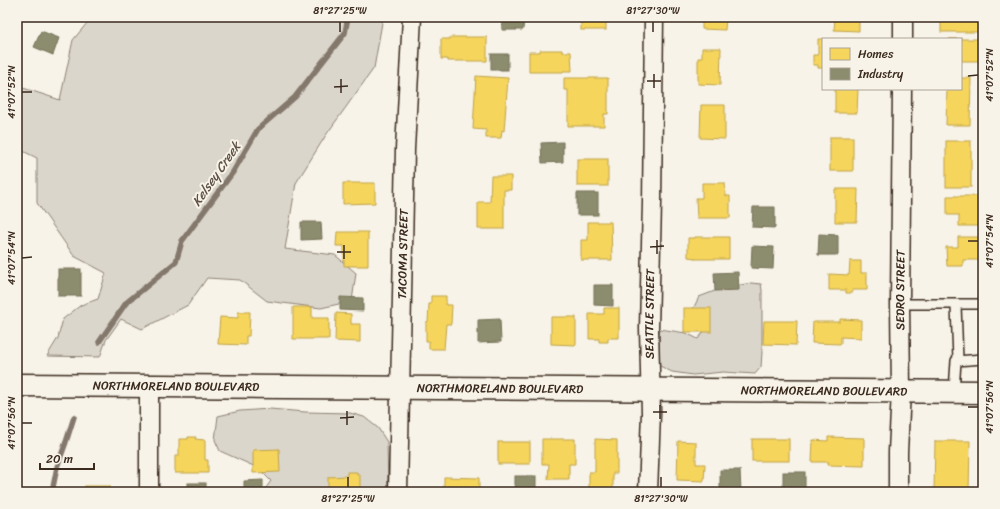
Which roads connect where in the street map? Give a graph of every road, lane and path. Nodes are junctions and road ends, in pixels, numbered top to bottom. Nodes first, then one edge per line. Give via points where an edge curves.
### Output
1 (412, 17) edge
2 (654, 17) edge
3 (904, 17) edge
4 (903, 38) edge
5 (902, 90) edge
6 (900, 304) junction
7 (983, 304) edge
8 (956, 305) junction
9 (983, 359) edge
10 (958, 360) junction
11 (17, 385) edge
12 (149, 387) junction
13 (399, 388) junction
14 (650, 389) junction
15 (901, 391) junction
16 (954, 391) junction
17 (983, 392) edge
18 (149, 492) edge
19 (398, 492) edge
20 (648, 492) edge
21 (898, 492) edge

1 - 13 street, TACOMA STREET via 405,148
2 - 14 street, SEATTLE STREET
3 - 4 street
5 - 6 street, SEDRO STREET
6 - 8 lane
6 - 15 street, SEDRO STREET
7 - 8 lane
8 - 10 lane
9 - 10 lane
10 - 16 lane
11 - 12 street, NORTHMORELAND BOULEVARD
12 - 13 street, NORTHMORELAND BOULEVARD
12 - 18 street
13 - 14 street, NORTHMORELAND BOULEVARD
13 - 19 street, TACOMA STREET
14 - 15 street, NORTHMORELAND BOULEVARD
14 - 20 street, SEATTLE STREET
15 - 16 street, NORTHMORELAND BOULEVARD
15 - 21 street, SEDRO STREET
16 - 17 street, NORTHMORELAND BOULEVARD

